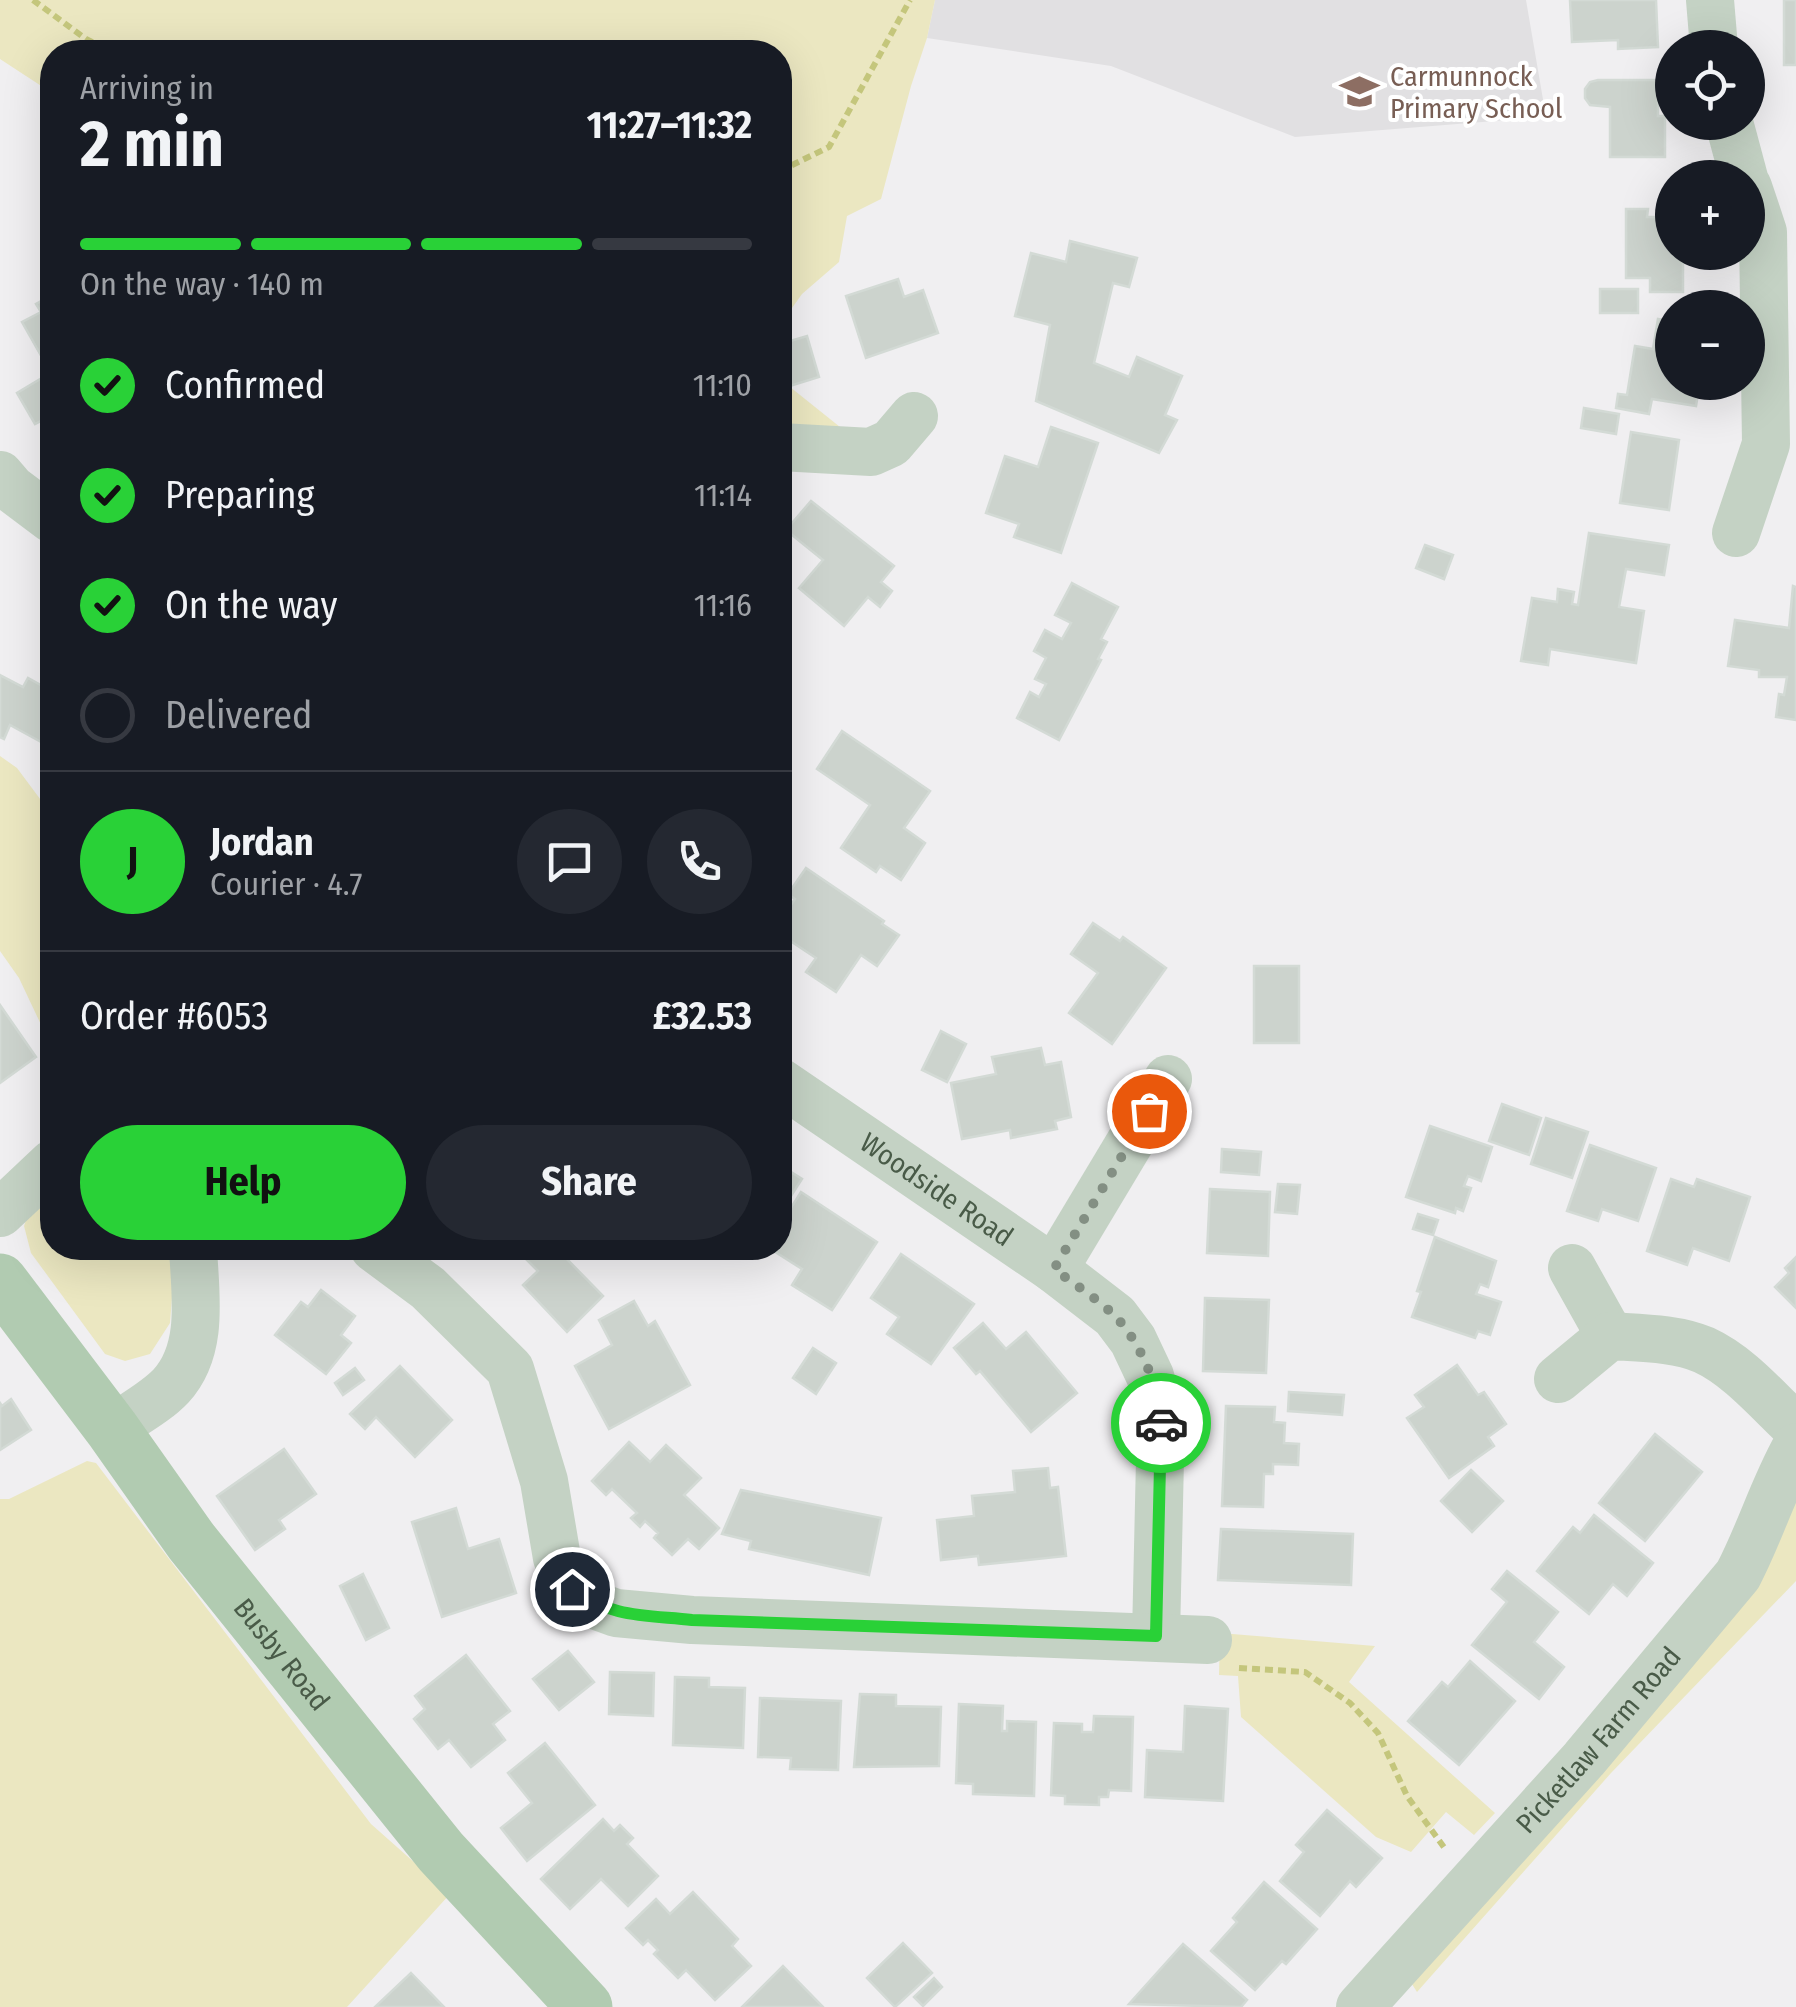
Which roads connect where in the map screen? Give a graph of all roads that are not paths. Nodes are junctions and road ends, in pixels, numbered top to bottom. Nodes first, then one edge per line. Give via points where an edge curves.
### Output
1 (1710, 0) edge
2 (1712, 30) edge
3 (1763, 270) edge
4 (914, 416) dead end
5 (792, 447) edge
6 (1736, 533) dead end
7 (1168, 1079) dead end
8 (792, 1090) edge
9 (40, 1175) edge
10 (0, 1213) edge
11 (194, 1260) edge
12 (390, 1260) edge
13 (1572, 1268) dead end
14 (1054, 1269) junction
15 (0, 1282) edge
16 (1610, 1336) junction
17 (1558, 1379) dead end
18 (1796, 1426) edge
19 (112, 1429) junction
20 (1796, 1447) edge
21 (1156, 1636) junction
22 (1208, 1640) road end
23 (585, 2007) edge
24 (1360, 2007) edge

1 - 2 street
3 - 6 street via 1766,444
4 - 5 street via 891,443 871,452
7 - 14 street
8 - 14 street, Woodside Road
9 - 10 street
11 - 19 street via 196,1314 186,1366 169,1388
12 - 21 street via 510,1370 544,1481 557,1558 572,1589 594,1605 692,1620
13 - 16 street
14 - 21 street, Woodside Road via 1115,1316 1133,1340 1161,1415
15 - 19 main road, Busby Road
16 - 17 street
16 - 18 street via 1704,1350
19 - 23 main road, Busby Road via 190,1541 441,1852
20 - 24 street, Picketlaw Farm Road via 1738,1574 1584,1759
21 - 22 street

